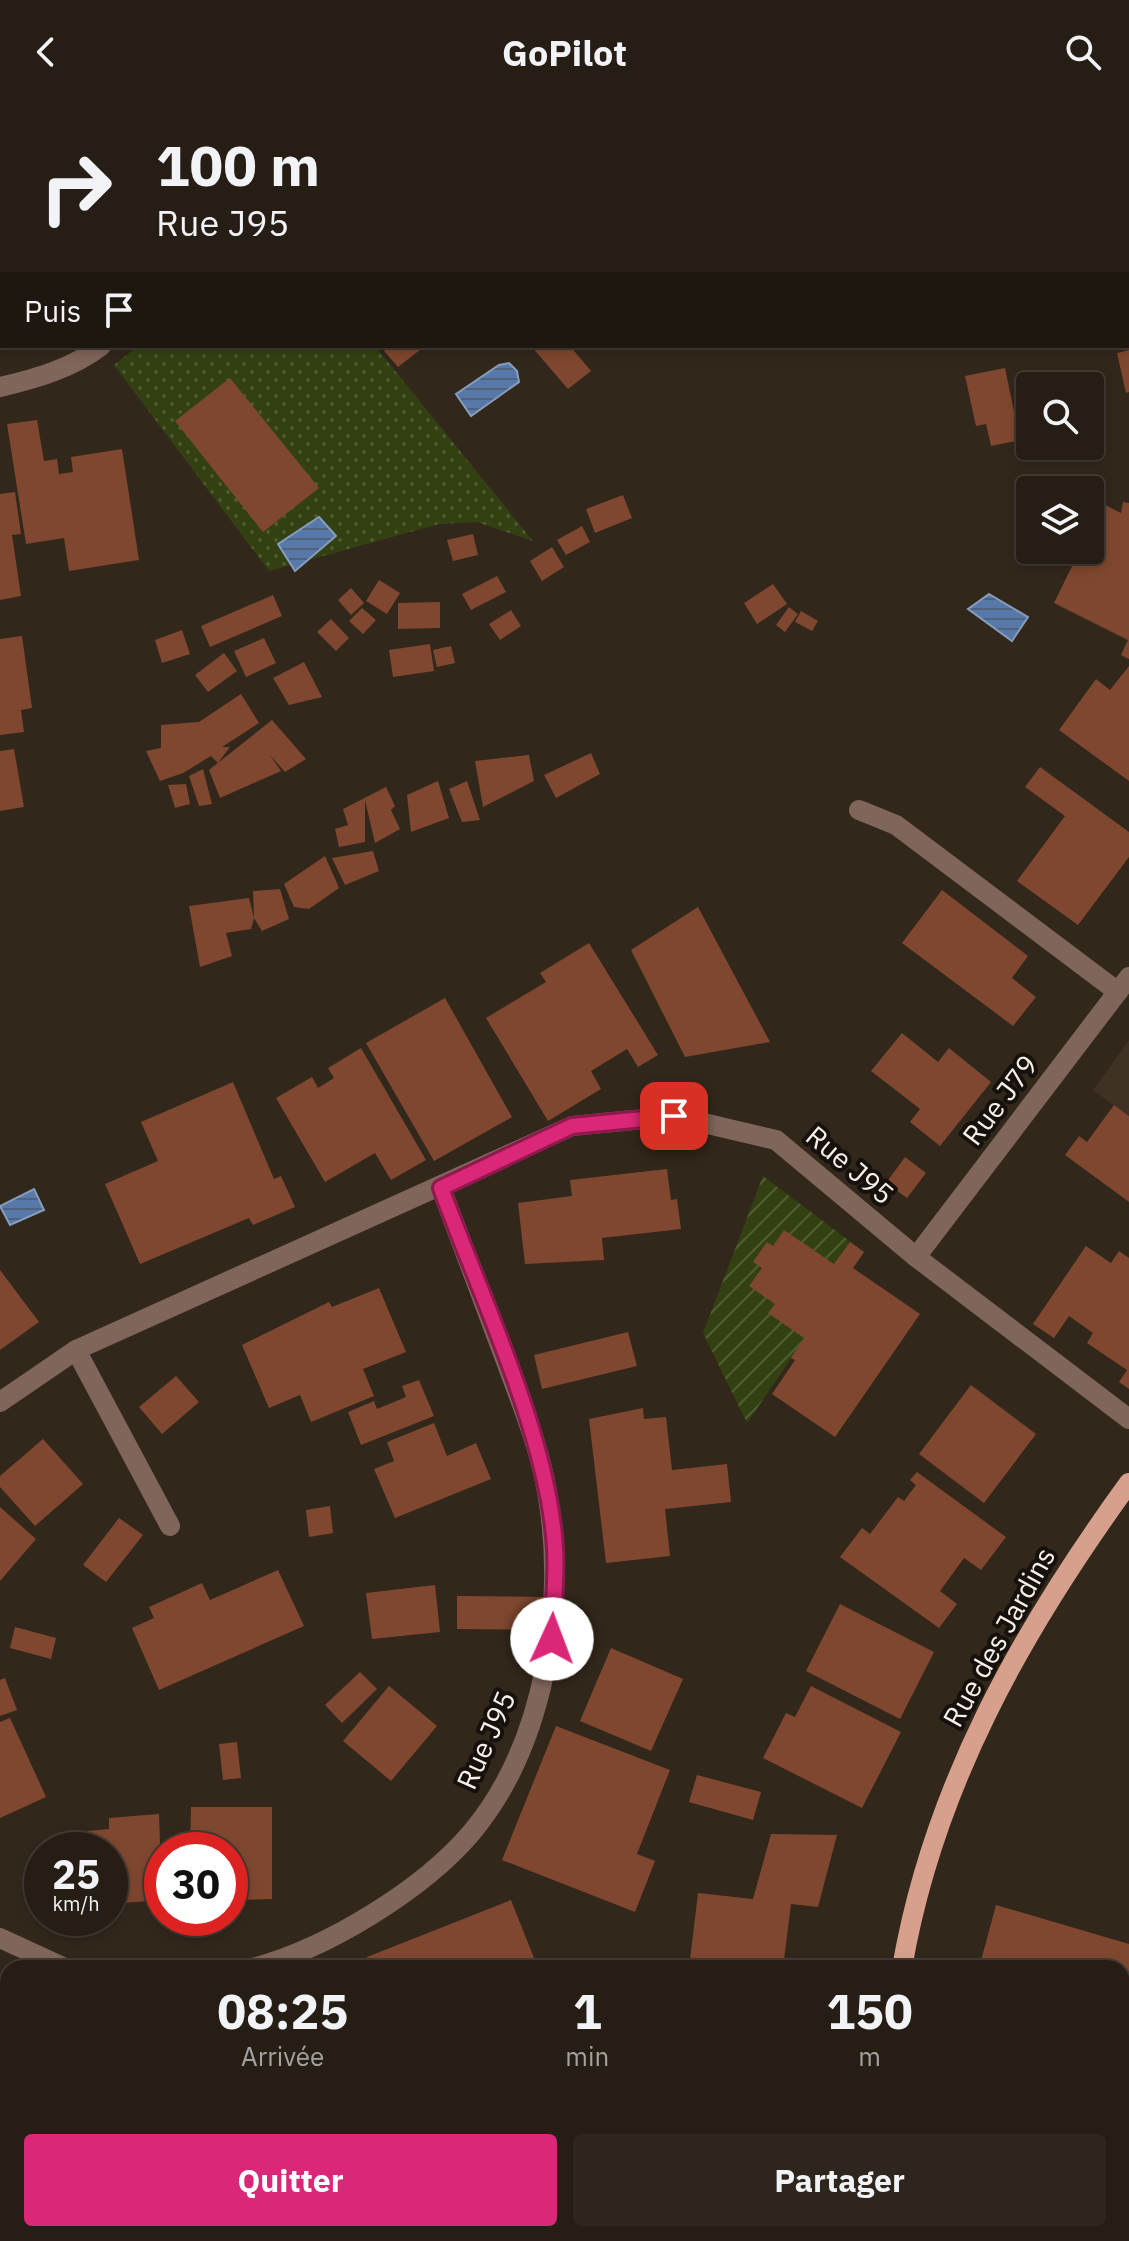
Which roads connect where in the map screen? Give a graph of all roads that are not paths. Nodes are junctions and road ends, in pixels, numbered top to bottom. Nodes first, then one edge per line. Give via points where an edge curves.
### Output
1 (98, 348) edge
2 (0, 387) edge
3 (859, 810) dead end
4 (1123, 985) edge
5 (441, 1188) junction
6 (916, 1257) junction
7 (76, 1350) junction
8 (0, 1402) edge
9 (1129, 1419) edge
10 (1129, 1483) edge
11 (170, 1526) dead end
12 (0, 1938) edge
13 (48, 1960) edge
14 (282, 1960) edge
15 (904, 1960) edge

1 - 2 street via 45,375
3 - 4 street via 896,825
4 - 6 street, Rue J79
5 - 6 street, Rue J95 via 572,1126 674,1116 776,1140
5 - 7 street, Rue J95
5 - 14 street, Rue J95 via 547,1489 555,1549 552,1639 533,1713 506,1777 472,1832 414,1885 347,1930
6 - 9 street, Rue J95
7 - 8 street, Rue J95
7 - 11 street
10 - 15 main road, Rue des Jardins via 1075,1557 1012,1659 972,1739 933,1840
12 - 13 street

